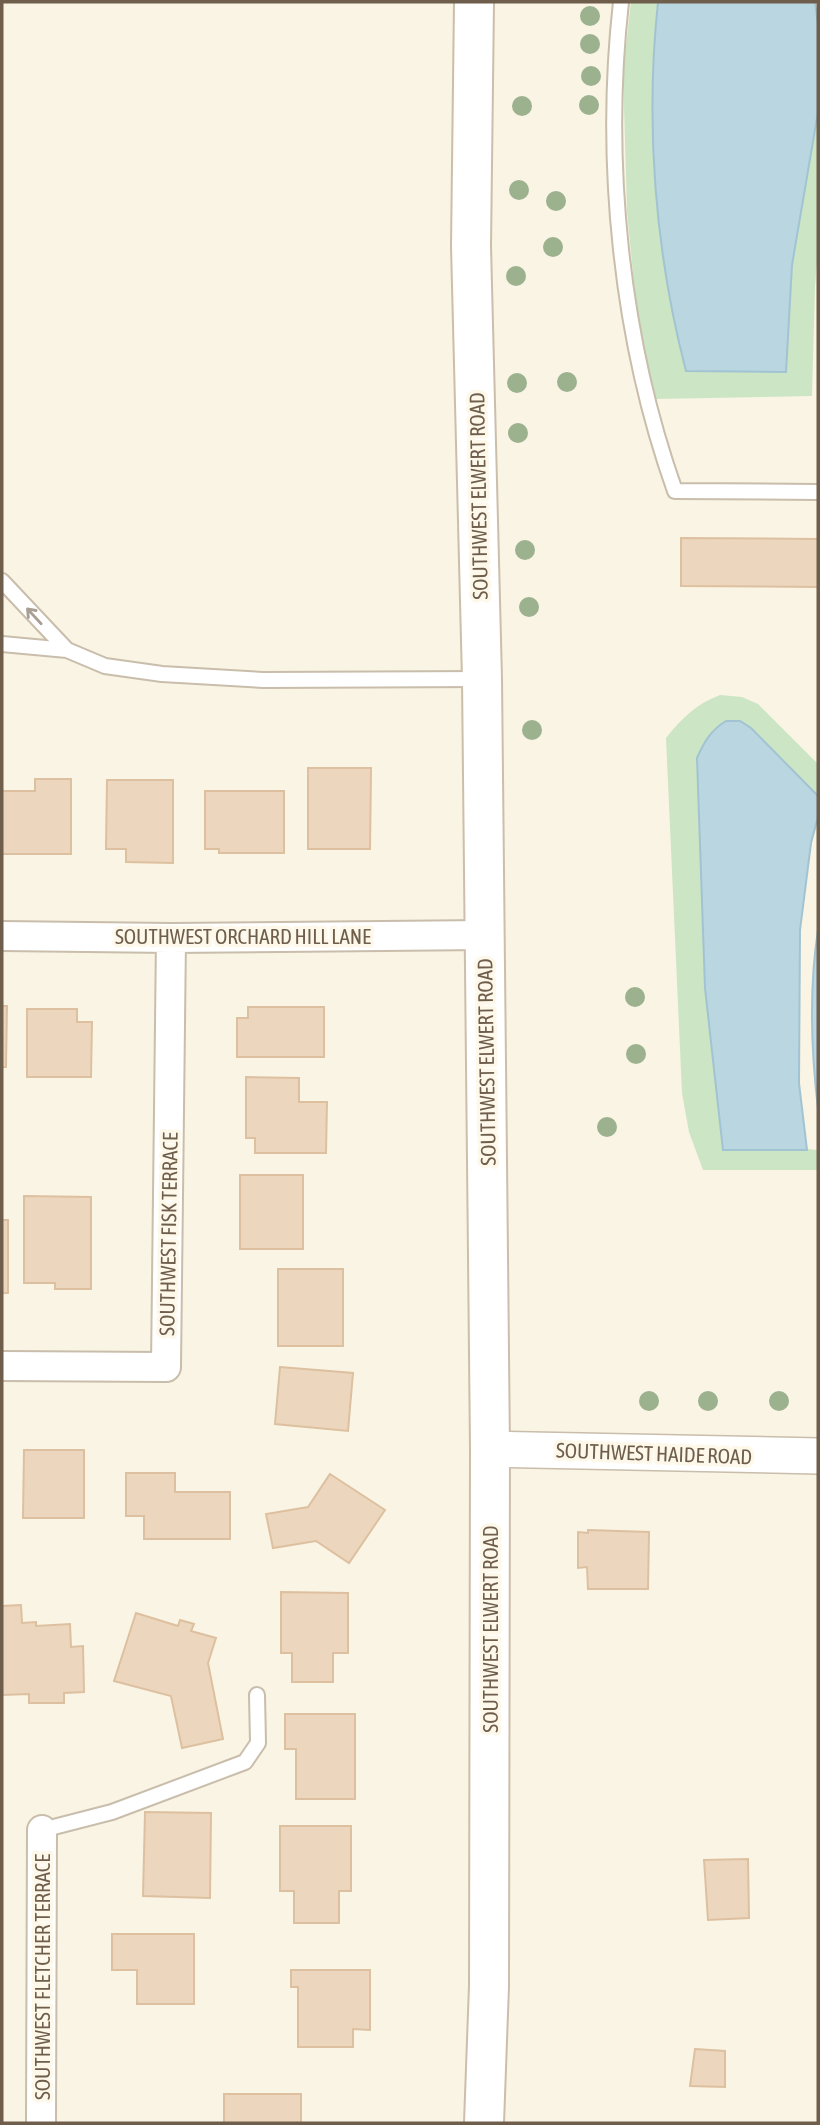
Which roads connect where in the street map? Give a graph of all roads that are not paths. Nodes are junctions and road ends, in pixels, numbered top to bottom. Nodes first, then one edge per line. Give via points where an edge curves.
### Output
1 (474, 2) edge
2 (621, 2) edge
3 (818, 492) edge
4 (2, 581) edge
5 (2, 644) edge
6 (67, 650) junction
7 (482, 679) junction
8 (485, 935) junction
9 (2, 936) edge
10 (171, 938) junction
11 (2, 1366) edge
12 (490, 1449) junction
13 (818, 1456) edge
14 (257, 1695) dead end
15 (42, 1830) joint
16 (41, 2123) edge
17 (484, 2123) edge

1 - 7 main road, SOUTHWEST ELWERT ROAD via 471,246
2 - 3 lane via 615,87 622,250 638,362 675,491
6 -> 4 lane
5 - 6 lane
6 - 7 lane via 105,666 162,674 263,680
7 - 8 main road, SOUTHWEST ELWERT ROAD
8 - 10 street, SOUTHWEST ORCHARD HILL LANE
8 - 12 main road, SOUTHWEST ELWERT ROAD
9 - 10 street, SOUTHWEST ORCHARD HILL LANE
10 - 11 street, SOUTHWEST FISK TERRACE via 166,1367
12 - 13 street, SOUTHWEST HAIDE ROAD
12 - 17 main road, SOUTHWEST ELWERT ROAD via 489,1986
14 - 15 lane via 258,1743 245,1762 112,1812
15 - 16 street, SOUTHWEST FLETCHER TERRACE

